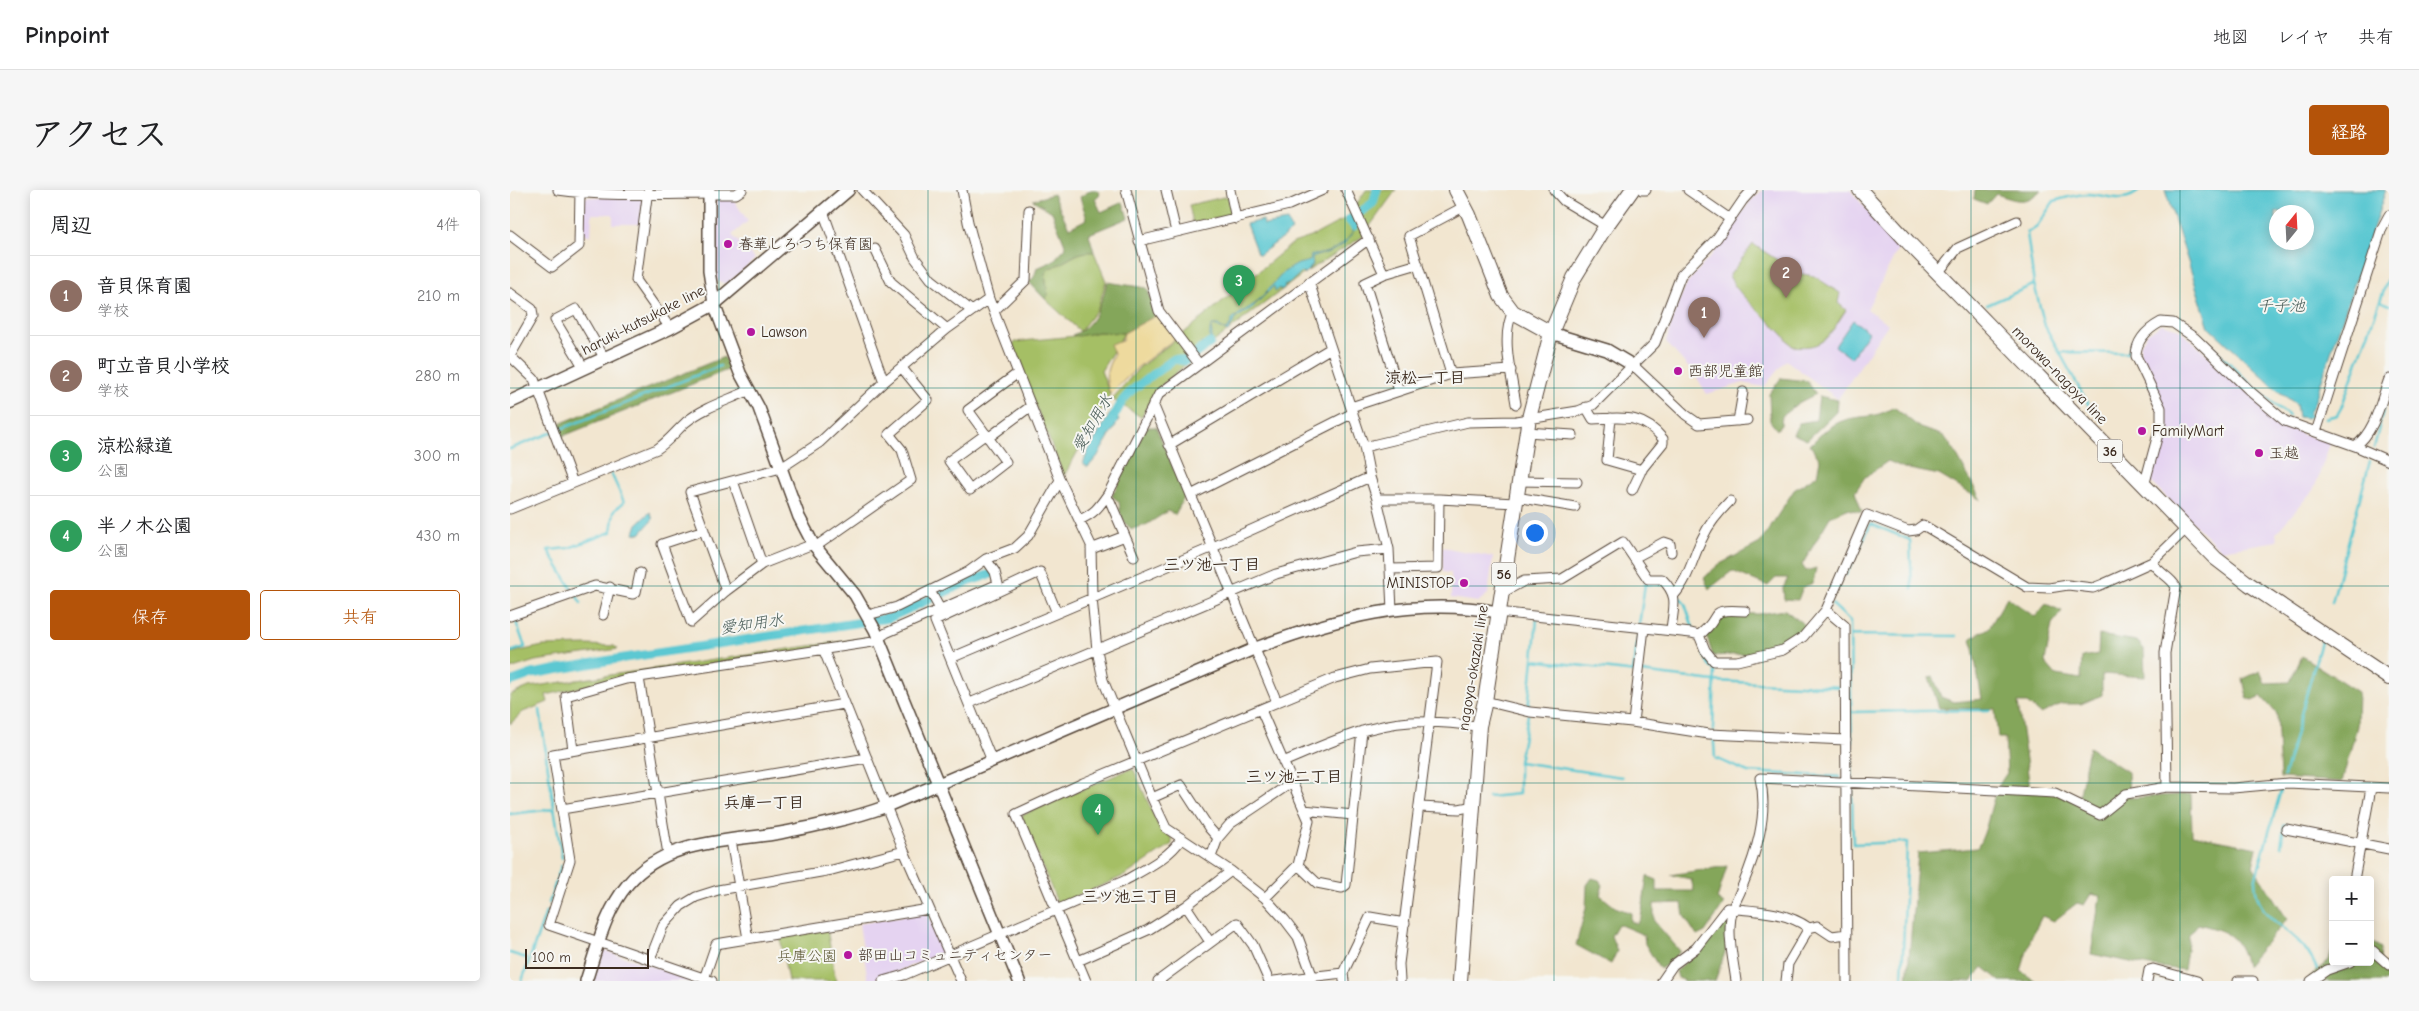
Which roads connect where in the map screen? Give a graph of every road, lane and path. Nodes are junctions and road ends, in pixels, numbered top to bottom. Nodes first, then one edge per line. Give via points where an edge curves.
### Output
1 (558, 190) edge
2 (742, 190) edge
3 (848, 190) edge
4 (862, 190) edge
5 (962, 190) edge
6 (1126, 190) edge
7 (1166, 190) edge
8 (1230, 190) edge
9 (1323, 190) edge
10 (1346, 190) edge
11 (1456, 190) edge
12 (1554, 190) edge
13 (1632, 190) edge
14 (1688, 190) edge
15 (1752, 190) edge
16 (1860, 190) edge
17 (580, 191) edge
18 (648, 192) edge
19 (709, 192) edge
20 (1464, 206) junction
21 (1029, 210) dead end
22 (823, 211) junction
23 (2389, 214) edge
24 (1236, 219) junction
25 (1730, 219) junction
26 (2017, 222) dead end
27 (1606, 226) junction
28 (1176, 232) junction
29 (510, 235) edge
30 (1368, 239) junction
31 (1139, 241) junction
32 (875, 249) dead end
33 (1418, 264) junction
34 (1938, 273) junction
35 (1384, 274) junction
36 (1309, 282) junction
37 (510, 293) edge
38 (989, 299) junction
39 (714, 304) junction
40 (972, 311) junction
41 (994, 311) junction
42 (1512, 312) junction
43 (670, 328) junction
44 (947, 329) junction
45 (1551, 333) junction
46 (1331, 348) junction
47 (510, 356) edge
48 (605, 358) junction
49 (1198, 362) junction
50 (1634, 366) junction
51 (584, 368) junction
52 (902, 368) junction
53 (1511, 370) junction
54 (1018, 374) junction
55 (1452, 374) junction
56 (2389, 379) edge
57 (884, 382) junction
58 (538, 389) junction
59 (750, 390) junction
60 (1399, 391) junction
61 (1742, 392) dead end
62 (510, 402) edge
63 (1153, 404) junction
64 (1516, 404) dead end
65 (1031, 406) junction
66 (1586, 407) junction
67 (1352, 410) junction
68 (1611, 418) junction
69 (1528, 425) junction
70 (2316, 432) junction
71 (1573, 435) dead end
72 (987, 436) junction
73 (1169, 445) junction
74 (2355, 446) junction
75 (1364, 447) junction
76 (2389, 461) edge
77 (782, 468) junction
78 (1642, 470) junction
79 (1370, 477) junction
80 (1060, 480) junction
81 (733, 481) junction
82 (1518, 481) junction
83 (1577, 482) dead end
84 (573, 483) junction
85 (2144, 486) junction
86 (1632, 490) dead end
87 (1191, 495) junction
88 (1105, 498) junction
89 (1378, 499) junction
90 (1439, 499) junction
91 (1516, 500) junction
92 (1730, 500) dead end
93 (1575, 507) dead end
94 (510, 509) edge
95 (1079, 520) junction
96 (704, 530) junction
97 (2186, 530) junction
98 (1125, 536) junction
99 (814, 545) junction
100 (1213, 547) junction
101 (1091, 549) junction
102 (1389, 549) junction
103 (1671, 552) dead end
104 (1134, 557) dead end
105 (1634, 558) junction
106 (986, 559) junction
107 (2152, 562) junction
108 (762, 564) junction
109 (1390, 569) junction
110 (640, 573) dead end
111 (610, 588) junction
112 (726, 591) junction
113 (930, 591) junction
114 (1232, 594) junction
115 (1500, 594) junction
116 (1674, 595) junction
117 (1092, 598) junction
118 (940, 609) junction
119 (1392, 610) junction
120 (1826, 610) junction
121 (1745, 611) dead end
122 (1498, 612) junction
123 (1057, 613) junction
124 (602, 615) dead end
125 (868, 615) junction
126 (510, 616) edge
127 (1644, 628) junction
128 (1671, 630) junction
129 (876, 634) junction
130 (1699, 635) junction
131 (1256, 648) junction
132 (1097, 650) junction
133 (824, 651) junction
134 (951, 658) junction
135 (639, 678) junction
136 (2389, 678) edge
137 (1485, 701) junction
138 (1277, 702) junction
139 (970, 703) junction
140 (844, 704) junction
141 (1114, 708) junction
142 (1261, 710) junction
143 (1429, 722) junction
144 (1633, 722) junction
145 (1479, 726) junction
146 (1362, 731) junction
147 (648, 736) junction
148 (1846, 740) junction
149 (573, 750) junction
150 (866, 758) junction
151 (992, 761) junction
152 (1136, 762) junction
153 (1283, 762) junction
154 (1846, 781) junction
155 (938, 783) junction
156 (1291, 783) junction
157 (2167, 787) junction
158 (2371, 788) junction
159 (2389, 788) edge
160 (658, 794) junction
161 (1152, 798) junction
162 (887, 806) junction
163 (1474, 806) junction
164 (1420, 807) junction
165 (562, 808) junction
166 (1304, 810) junction
167 (1353, 815) junction
168 (2286, 829) dead end
169 (1182, 838) junction
170 (1218, 838) junction
171 (731, 840) junction
172 (2360, 843) junction
173 (2389, 849) edge
174 (904, 852) junction
175 (668, 854) junction
176 (1211, 857) junction
177 (1298, 865) junction
178 (1231, 871) junction
179 (2355, 876) edge
180 (738, 888) junction
181 (1265, 898) junction
182 (1186, 906) junction
183 (1732, 908) junction
184 (930, 909) junction
185 (1057, 912) junction
186 (1404, 923) junction
187 (1810, 928) junction
188 (999, 934) junction
189 (1847, 934) junction
190 (748, 939) junction
191 (599, 942) junction
192 (1210, 942) junction
193 (2374, 952) edge
194 (951, 956) junction
195 (650, 959) junction
196 (1078, 961) junction
197 (2389, 965) edge
198 (2338, 966) edge
199 (1312, 975) junction
200 (1343, 977) edge
201 (708, 980) edge
202 (586, 981) edge
203 (883, 981) edge
204 (961, 981) edge
205 (1019, 981) edge
206 (1086, 981) edge
207 (1158, 981) edge
208 (1269, 981) edge
209 (1274, 981) edge
210 (1400, 981) edge
211 (1460, 981) edge
212 (1662, 981) edge
213 (1736, 981) edge
214 (1786, 981) edge
215 (1847, 981) edge
216 (2147, 981) edge
217 (2197, 981) edge
218 (2238, 981) edge
219 (2253, 981) edge
220 (2311, 981) edge

1 - 17 street
2 - 19 street via 736,194
3 - 22 main road, haruki-kutsukake line
4 - 40 street via 904,235 915,258 931,279
5 - 38 street
6 - 31 street
7 - 28 street
8 - 24 street
9 - 24 street via 1288,205
10 - 30 street
11 - 20 main road
12 - 27 street via 1564,201
13 - 27 main road, nagoya-okazaki line / 56
14 - 25 street
15 - 25 street
16 - 34 main road, morowa-nagoya line / 36
17 - 18 street
17 - 29 street via 579,246 552,267
18 - 19 street
18 - 43 street via 636,280
19 - 39 street via 709,271
20 - 33 street via 1409,236
20 - 42 main road via 1501,296
21 - 41 street via 1026,280
22 - 39 main road, haruki-kutsukake line
22 - 57 street
23 - 70 street
24 - 28 street
25 - 50 street via 1717,238 1681,275 1661,333
26 - 34 street via 1958,248
27 - 45 main road, nagoya-okazaki line / 56 via 1574,278
28 - 31 street
30 - 35 street
30 - 36 street
31 - 49 street via 1159,311
32 - 44 street via 891,282
33 - 35 street
33 - 55 street
34 - 85 main road, morowa-nagoya line / 36
35 - 60 street via 1366,283
36 - 46 street
36 - 49 street
37 - 47 street via 532,309 533,316
38 - 40 street
38 - 41 street
39 - 43 main road, haruki-kutsukake line
39 - 59 street via 740,373
40 - 44 street
41 - 54 street
42 - 45 main road
42 - 53 street via 1506,334
43 - 48 main road, haruki-kutsukake line
44 - 52 street
45 - 50 street via 1607,350
45 - 69 main road, nagoya-okazaki line / 56
46 - 67 street
46 - 73 street
47 - 58 street via 534,379
48 - 51 main road, haruki-kutsukake line
48 - 51 street via 576,309 555,320
49 - 63 street via 1159,394
50 - 61 street via 1686,416 1699,424 1743,420
50 - 66 street via 1594,405
51 - 58 main road, haruki-kutsukake line
52 - 57 street
52 - 99 street via 928,400 889,434 902,450 910,480
53 - 55 street
53 - 64 street
54 - 65 street
54 - 72 street via 968,410
55 - 60 street
56 - 74 street via 2372,425 2362,442
57 - 77 street via 818,443
58 - 62 main road, haruki-kutsukake line
58 - 84 street
59 - 77 street
59 - 84 street via 693,417 657,449
60 - 67 street
63 - 73 street
63 - 88 street
65 - 72 street
65 - 80 street
66 - 68 street via 1593,419
66 - 69 street
67 - 75 street
67 - 87 street
68 - 78 street via 1607,460
68 - 78 street via 1642,420 1664,439
69 - 71 street
69 - 75 street via 1516,421 1468,422
69 - 82 main road, nagoya-okazaki line / 56
70 - 74 street
70 - 85 street via 2286,421 2195,338 2173,323 2161,322 2147,332 2136,350 2161,408 2161,422
72 - 72 street via 1006,462 970,490 949,461
73 - 87 street
74 - 76 street
75 - 79 street
77 - 81 street
77 - 99 street via 799,517
78 - 86 street
79 - 89 street
79 - 100 street
80 - 95 street
80 - 106 street via 1022,543 1008,552
81 - 96 street via 690,492
81 - 108 street
82 - 83 street
82 - 91 main road, nagoya-okazaki line / 56
84 - 94 street
85 - 97 main road, morowa-nagoya line / 36
87 - 100 street
88 - 95 street via 1090,516
88 - 98 street via 1110,501
89 - 90 street
89 - 102 street
90 - 91 street
90 - 109 street via 1438,568
91 - 93 street
91 - 115 main road, nagoya-okazaki line / 56
92 - 116 street via 1703,535 1692,567
95 - 101 street
96 - 112 street
96 - 112 street via 662,544 691,622
97 - 107 street
97 - 136 main road, morowa-nagoya line / 36 via 2232,572
98 - 101 street
98 - 104 street
99 - 108 street
99 - 125 street
100 - 114 street
100 - 117 street
101 - 117 street
102 - 109 street
102 - 114 street via 1316,561 1276,574
103 - 105 street via 1673,548 1664,542
105 - 115 street via 1623,542 1562,579 1524,581
105 - 116 street via 1648,579 1662,579
106 - 113 street
106 - 118 street via 998,584
107 - 120 street via 2093,588 2068,585 2027,587 1923,525 1908,531 1867,515
107 - 157 street via 2176,587 2166,653
108 - 112 street
109 - 119 street
110 - 111 street via 633,594
111 - 124 street
111 - 126 street via 595,586
113 - 118 street
113 - 125 street via 897,607
114 - 131 street
114 - 132 street
115 - 122 main road, nagoya-okazaki line / 56
116 - 128 street
117 - 123 street
117 - 132 street
118 - 129 street
119 - 122 street via 1453,607
119 - 131 street via 1336,621
120 - 130 street via 1792,646 1737,661 1714,661
120 - 148 street via 1845,626
121 - 130 street via 1718,612 1707,630
122 - 127 street
122 - 137 main road, nagoya-okazaki line / 56
123 - 134 street
123 - 134 street via 1040,572 935,621
125 - 129 street
127 - 128 street
127 - 144 street
128 - 130 street
129 - 133 street via 874,642
129 - 155 street
131 - 138 street
131 - 141 street
132 - 139 street
132 - 141 street via 1103,680
133 - 135 street
133 - 140 street
134 - 139 street
135 - 147 street
135 - 149 street via 566,696
137 - 144 street via 1530,712
137 - 145 main road, nagoya-okazaki line / 56
138 - 142 street
138 - 143 street via 1335,678 1370,669 1436,662
139 - 151 street
140 - 147 street
140 - 150 street
141 - 151 street
141 - 152 street
142 - 152 street
142 - 153 street
143 - 145 street
143 - 146 street via 1391,724
143 - 164 street
144 - 148 street via 1709,734
145 - 163 main road, nagoya-okazaki line / 56
146 - 153 street
146 - 167 street
147 - 149 street
147 - 160 street
148 - 154 street
149 - 165 street via 553,754
150 - 160 street
150 - 162 street
151 - 155 street
152 - 161 street
152 - 185 street via 1016,814
153 - 156 street
154 - 157 street via 2054,793 2100,815 2126,794
154 - 183 street via 1760,778 1760,834 1742,889
154 - 189 street
155 - 162 street
155 - 188 street
156 - 166 street
156 - 170 street via 1230,824
157 - 158 street via 2233,788 2288,783
158 - 159 street
158 - 172 street
160 - 165 street
160 - 175 street
161 - 169 street via 1166,828
161 - 170 street via 1181,785
162 - 171 street via 852,819
162 - 174 street
163 - 164 street via 1459,809
163 - 211 main road, nagoya-okazaki line / 56
164 - 186 street
165 - 191 street via 570,860 549,925
166 - 167 street
166 - 177 street via 1309,821
167 - 177 street via 1346,885 1342,888 1317,883
168 - 172 street
169 - 176 street
169 - 185 street via 1176,848 1155,864
170 - 176 street
171 - 175 street via 705,843
171 - 180 street
172 - 173 street
172 - 179 street
174 - 180 street
174 - 184 street
175 - 191 street via 628,884 614,904
176 - 178 street
177 - 181 street
178 - 181 street
178 - 182 street
180 - 190 street
180 - 195 street via 706,893 681,906 663,926
181 - 199 street via 1298,937
182 - 192 street
182 - 196 street via 1148,930
183 - 187 street via 1783,914
183 - 212 street via 1727,908 1696,948 1673,965
183 - 213 street via 1730,942
184 - 190 street
184 - 194 street
185 - 188 street
185 - 196 street
186 - 200 street via 1370,917
186 - 210 street
187 - 189 street via 1818,926 1832,936
187 - 214 street via 1788,964
188 - 194 street
188 - 205 street
189 - 215 street
190 - 201 street via 716,944
191 - 195 street
191 - 202 street
192 - 207 street
192 - 208 street via 1237,923 1253,945
193 - 197 street
194 - 203 street
194 - 204 street
195 - 201 street
196 - 206 street
198 - 220 street
199 - 200 street
199 - 209 street
216 - 217 street via 2149,970 2153,969
218 - 219 street

